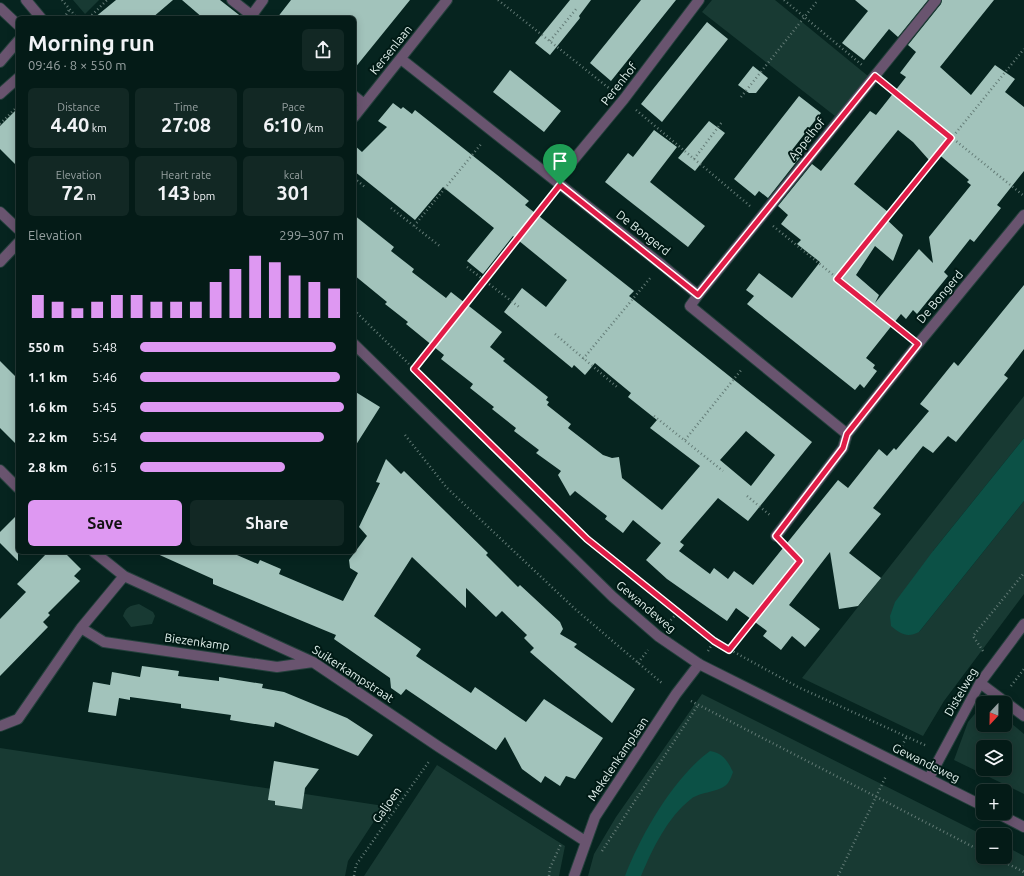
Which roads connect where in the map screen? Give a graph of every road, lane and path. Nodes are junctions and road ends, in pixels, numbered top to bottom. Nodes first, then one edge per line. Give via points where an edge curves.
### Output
1 (26, 0) edge
2 (62, 0) edge
3 (107, 0) edge
4 (232, 0) edge
5 (263, 0) edge
6 (447, 0) edge
7 (498, 0) edge
8 (699, 0) edge
9 (784, 0) edge
10 (818, 0) edge
11 (936, 0) edge
12 (0, 8) edge
13 (577, 8) dead end
14 (69, 10) junction
15 (39, 16) edge
16 (65, 16) edge
17 (75, 16) edge
18 (90, 16) edge
19 (253, 16) edge
20 (255, 16) edge
21 (804, 17) junction
22 (16, 23) edge
23 (550, 41) junction
24 (16, 43) edge
25 (1024, 49) edge
26 (401, 59) junction
27 (0, 62) edge
28 (875, 76) junction
29 (16, 80) edge
30 (0, 94) edge
31 (741, 97) dead end
32 (356, 98) edge
33 (624, 100) junction
34 (364, 104) junction
35 (16, 108) edge
36 (356, 114) edge
37 (722, 122) dead end
38 (0, 124) edge
39 (492, 130) junction
40 (951, 138) junction
41 (694, 159) junction
42 (356, 180) edge
43 (558, 183) junction
44 (364, 187) dead end
45 (1024, 196) edge
46 (391, 208) dead end
47 (0, 212) edge
48 (1024, 215) edge
49 (761, 216) junction
50 (414, 226) junction
51 (16, 228) edge
52 (16, 245) edge
53 (440, 247) dead end
54 (0, 262) edge
55 (662, 265) junction
56 (467, 267) dead end
57 (837, 279) junction
58 (484, 280) junction
59 (698, 295) junction
60 (519, 307) dead end
61 (356, 312) edge
62 (555, 334) dead end
63 (918, 344) junction
64 (356, 346) edge
65 (752, 356) junction
66 (583, 359) junction
67 (414, 369) junction
68 (617, 387) dead end
69 (654, 416) dead end
70 (847, 434) junction
71 (685, 440) junction
72 (0, 470) edge
73 (723, 471) dead end
74 (16, 486) edge
75 (747, 496) dead end
76 (783, 527) junction
77 (776, 536) joint
78 (96, 554) edge
79 (1024, 572) edge
80 (124, 576) junction
81 (1024, 624) edge
82 (81, 628) junction
83 (729, 650) junction
84 (313, 662) junction
85 (699, 664) junction
86 (992, 666) junction
87 (1024, 669) edge
88 (980, 682) junction
89 (998, 696) edge
90 (1003, 696) edge
91 (698, 704) dead end
92 (1012, 707) edge
93 (1024, 716) edge
94 (0, 726) edge
95 (906, 738) junction
96 (439, 747) junction
97 (942, 753) junction
98 (893, 761) junction
99 (929, 778) junction
100 (976, 802) edge
101 (1010, 820) edge
102 (1024, 827) edge
103 (585, 841) junction
104 (599, 856) dead end
105 (1008, 864) edge
106 (1024, 872) edge
107 (354, 876) edge
108 (574, 876) edge
109 (838, 876) edge

1 - 15 street
2 - 14 path
3 - 18 path
4 - 19 street
5 - 20 street
6 - 26 street, Kersenlaan
7 - 23 path
8 - 33 street, Perenhof
9 - 21 path
10 - 21 path
11 - 28 street, Appelhof
12 - 22 street
13 - 23 path
14 - 16 path
14 - 17 path
21 - 28 path
21 - 31 path
23 - 33 path
24 - 27 street
25 - 40 path
26 - 34 street, Kersenlaan
26 - 39 street, De Bongerd
28 - 40 path
28 - 49 street, Appelhof
29 - 30 street
32 - 34 street
33 - 41 path
33 - 43 street, Perenhof
34 - 36 street, Kersenlaan
35 - 38 path
37 - 41 path
39 - 43 street, De Bongerd
39 - 50 path
40 - 45 path
40 - 57 path
41 - 49 path
42 - 44 path
43 - 55 street, De Bongerd
43 - 58 path
46 - 50 path
47 - 51 street
48 - 63 street, De Bongerd
49 - 57 path
49 - 59 street, Appelhof
50 - 53 path
52 - 54 street
55 - 59 street, De Bongerd
55 - 66 path
56 - 58 path
57 - 63 path
58 - 60 path
58 - 67 path
59 - 65 street via 690,306
61 - 67 path, Gewandeweg
62 - 66 path
63 - 70 street, De Bongerd
64 - 85 street, Gewandeweg via 613,597 658,636
65 - 70 street
65 - 71 path
66 - 68 path
67 - 83 path, Gewandeweg via 587,539 714,641
69 - 71 path
70 - 76 street, De Bongerd via 843,448
71 - 73 path
72 - 74 street
75 - 76 path
76 - 77 street, De Bongerd
77 - 83 path via 800,561
78 - 80 street, Suikerkampstraat
79 - 86 path via 973,636
80 - 82 street
80 - 84 street, Suikerkampstraat
81 - 86 street, Distelweg
82 - 84 street, Biezenkamp via 104,642 277,667
82 - 94 street via 18,719
83 - 95 path, Gewandeweg via 798,687
84 - 96 street, Suikerkampstraat
85 - 98 street, Gewandeweg
85 - 103 street, Mekelenkamplaan via 676,694 595,817
86 - 88 street, Distelweg
87 - 90 path
88 - 89 street
88 - 97 street, Distelweg
91 - 104 path
92 - 93 street
95 - 97 path, Gewandeweg
95 - 98 path
96 - 103 street, Suikerkampstraat
96 - 107 path, Galjoen via 356,865
97 - 99 street, Distelweg
98 - 99 street, Gewandeweg
98 - 109 path
99 - 100 street, Gewandeweg
101 - 102 street
103 - 108 street, Mekelenkamplaan
105 - 106 path

